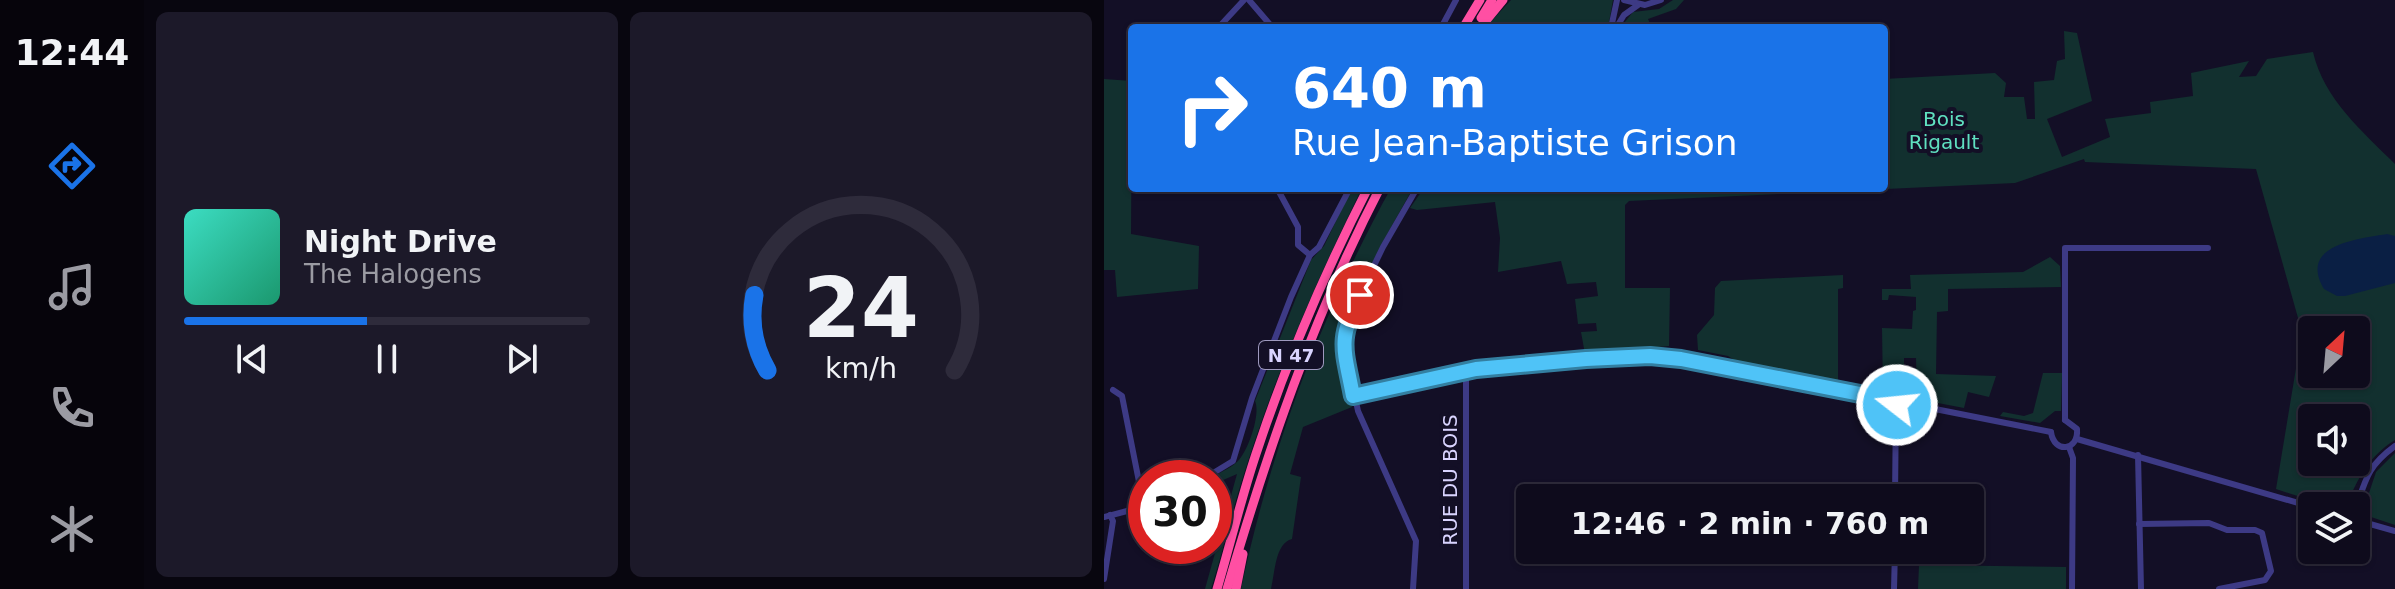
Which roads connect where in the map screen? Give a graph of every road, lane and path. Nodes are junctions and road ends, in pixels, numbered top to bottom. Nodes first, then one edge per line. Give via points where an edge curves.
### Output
1 (1246, 0) edge
2 (1456, 0) edge
3 (1474, 0) edge
4 (1480, 0) edge
5 (1492, 0) edge
6 (1503, 0) edge
7 (1617, 0) edge
8 (1624, 0) edge
9 (1661, 0) edge
10 (1640, 5) junction
11 (1222, 24) edge
12 (1269, 24) edge
13 (1443, 24) edge
14 (1471, 24) edge
15 (1472, 24) edge
16 (1473, 24) edge
17 (1475, 24) edge
18 (1614, 24) edge
19 (1617, 24) edge
20 (1279, 192) edge
21 (1348, 192) edge
22 (1366, 192) edge
23 (1378, 192) edge
24 (1415, 192) edge
25 (2208, 248) dead end
26 (1310, 255) junction
27 (1466, 371) junction
28 (1113, 390) dead end
29 (1353, 396) junction
30 (1896, 401) junction
31 (2057, 425) junction
32 (2077, 439) junction
33 (2395, 446) edge
34 (2069, 447) junction
35 (2138, 455) junction
36 (1135, 460) edge
37 (1232, 461) edge
38 (1895, 484) edge
39 (2361, 492) edge
40 (2298, 503) edge
41 (1128, 511) edge
42 (1248, 515) junction
43 (1107, 516) edge
44 (2139, 524) junction
45 (2370, 524) edge
46 (2395, 531) edge
47 (1895, 564) edge
48 (1104, 579) edge
49 (1217, 589) edge
50 (1227, 589) edge
51 (1236, 589) edge
52 (1413, 589) edge
53 (1466, 589) edge
54 (1894, 589) edge
55 (2072, 589) edge
56 (2141, 589) edge
57 (2219, 589) edge

1 - 11 street
1 - 12 street
2 - 13 street
3 - 14 highway
4 - 15 highway
5 - 16 highway
6 - 17 highway
7 - 18 street
8 - 10 street
9 - 10 street
10 - 19 street
20 - 26 street via 1298,227 1298,245
21 - 26 street
22 - 49 highway, N 47 via 1295,344 1258,447
23 - 42 highway, N 47 via 1311,335
24 - 29 street via 1345,326
25 - 31 street via 2065,248
26 - 37 street
27 - 29 street
27 - 30 street via 1661,357
27 - 53 street, RUE DU BOIS
28 - 36 street via 1122,396
29 - 52 street via 1416,541
30 - 31 street
30 - 38 street
31 - 32 street via 2074,425
31 - 34 street via 2052,440
32 - 34 street
32 - 35 street
33 - 39 street via 2371,468
34 - 55 street
35 - 40 street
35 - 44 street
41 - 43 street
42 - 50 highway
42 - 51 highway, N 47
43 - 48 street via 1113,521
44 - 56 street
44 - 57 street via 2209,523 2227,530 2259,531 2271,571 2265,580
45 - 46 street
47 - 54 street

